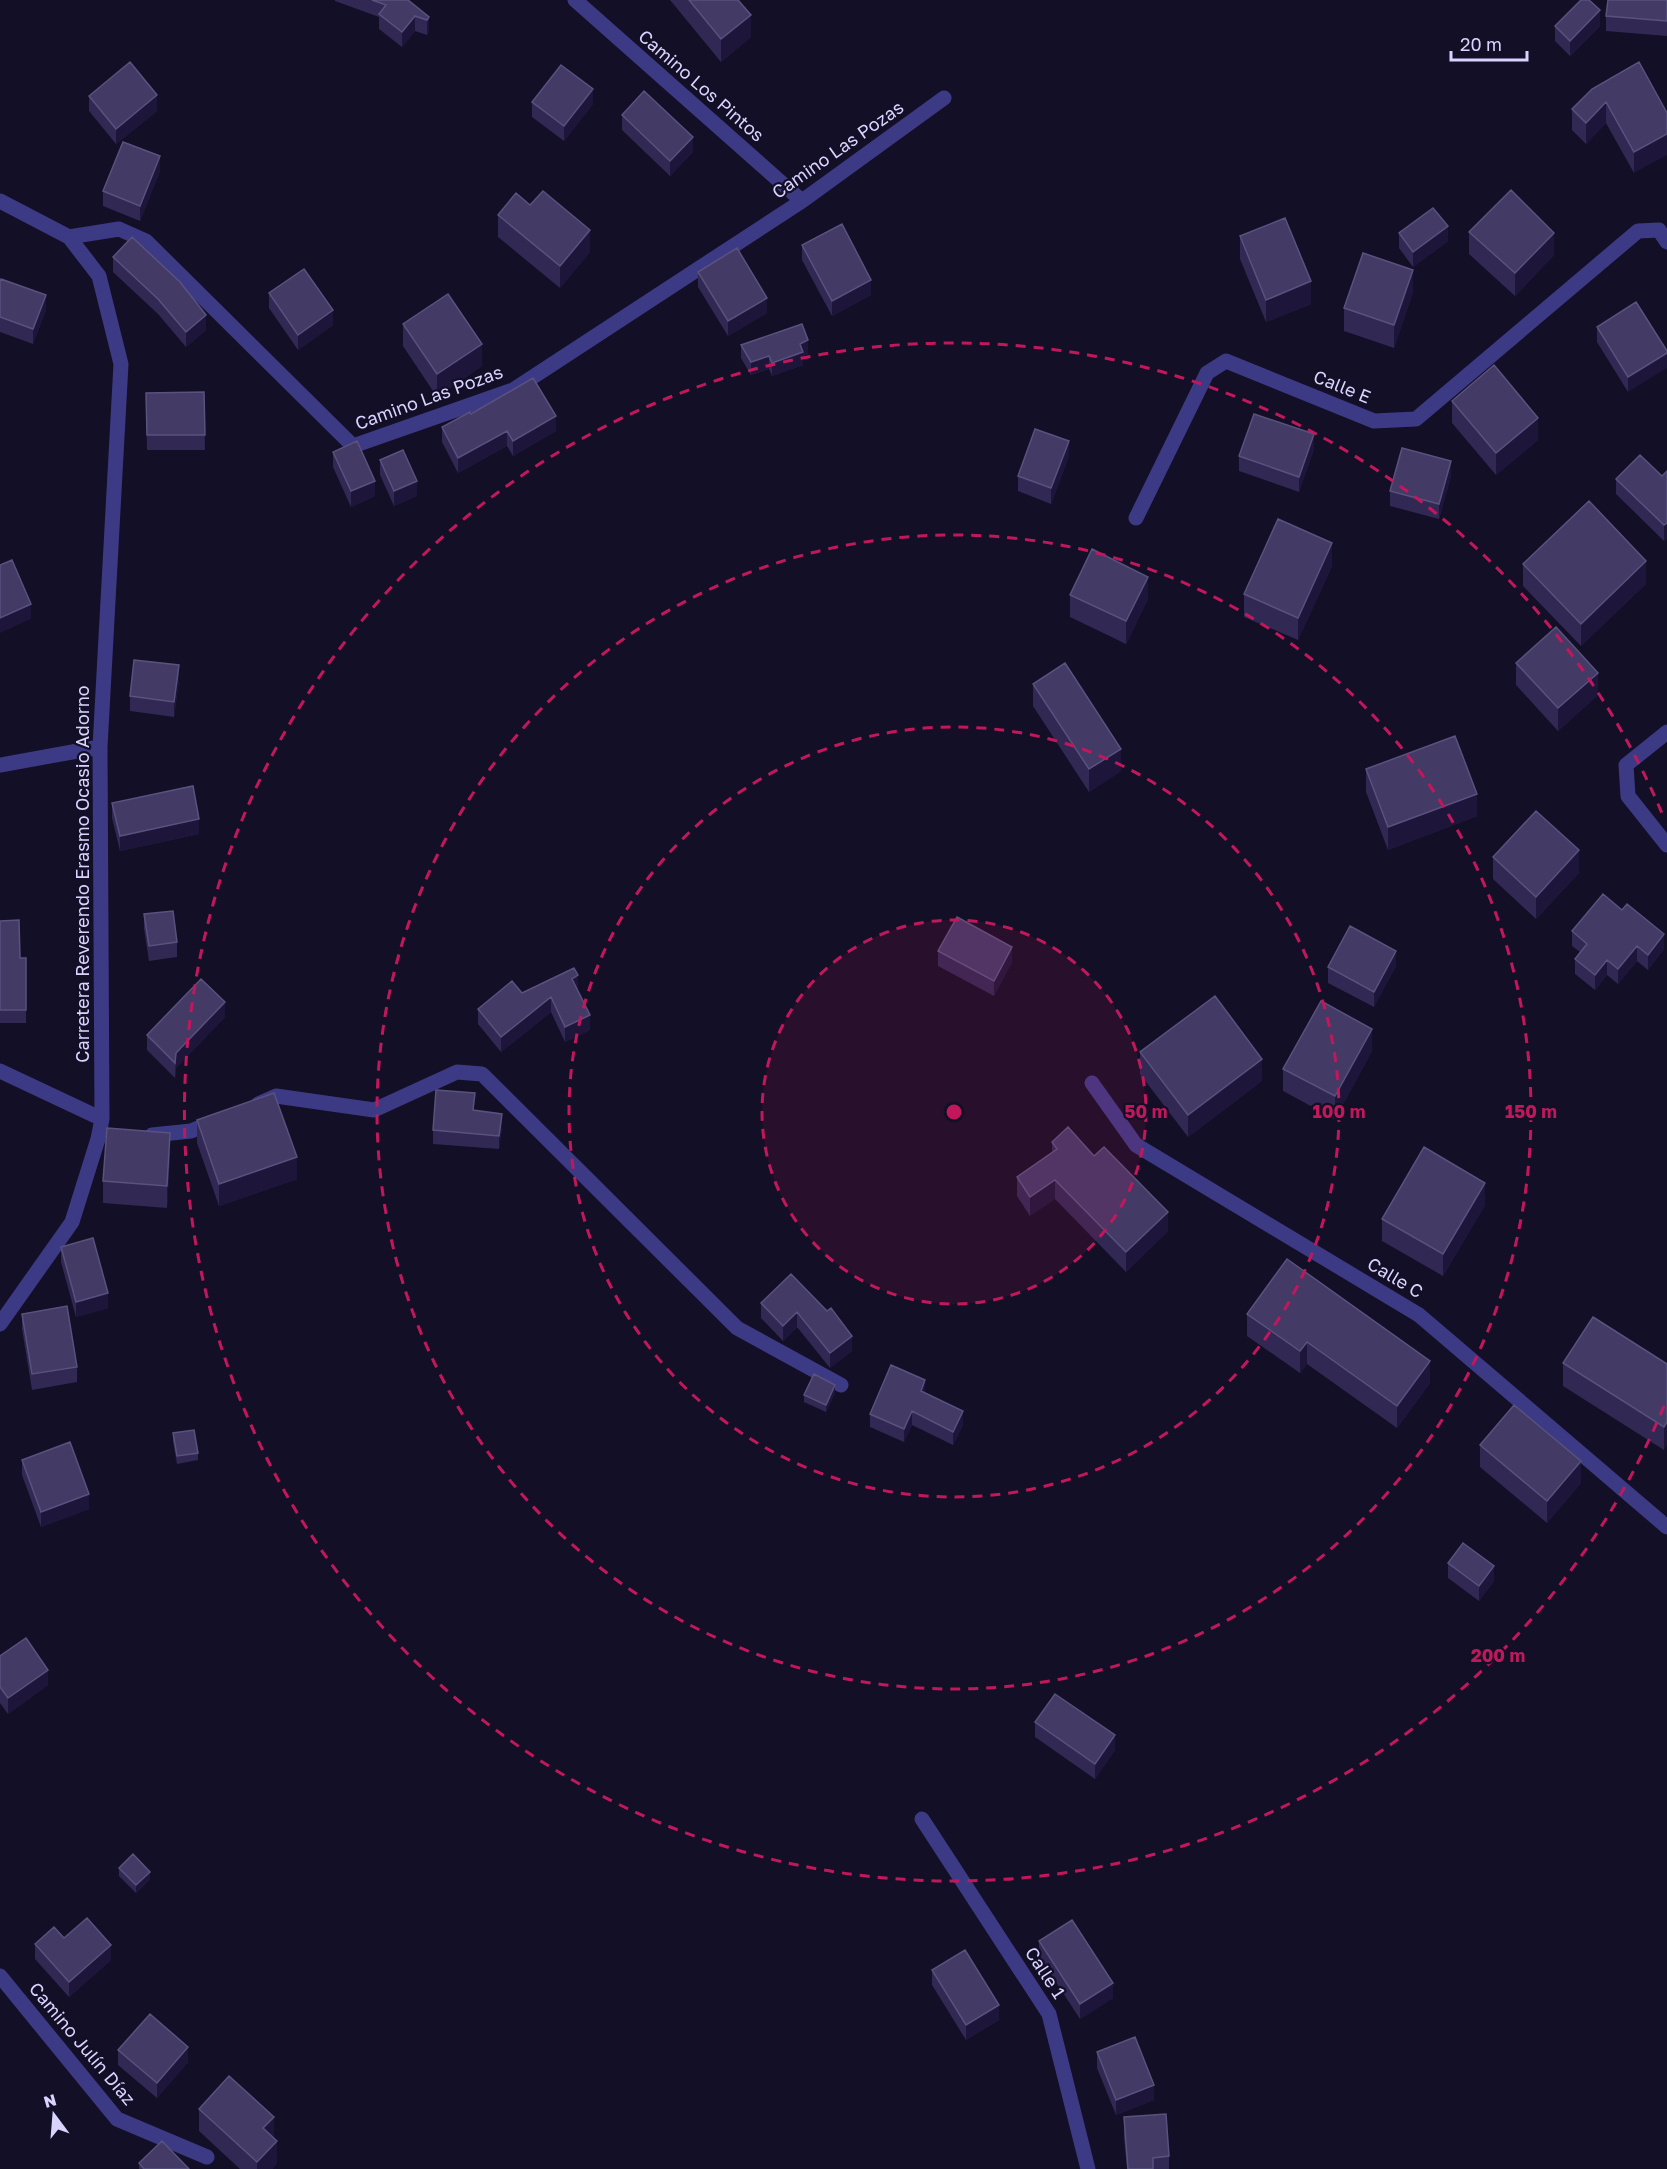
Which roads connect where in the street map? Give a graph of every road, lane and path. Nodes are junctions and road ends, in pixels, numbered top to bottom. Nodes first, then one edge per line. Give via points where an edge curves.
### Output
1 (574, 0) edge
2 (944, 98) dead end
3 (0, 201) edge
4 (802, 201) junction
5 (69, 237) junction
6 (1667, 242) edge
7 (1136, 518) dead end
8 (1667, 732) edge
9 (100, 747) junction
10 (0, 765) edge
11 (1667, 845) edge
12 (0, 1071) edge
13 (1092, 1083) dead end
14 (102, 1119) junction
15 (133, 1136) edge
16 (0, 1324) edge
17 (841, 1385) dead end
18 (1667, 1527) edge
19 (922, 1819) dead end
20 (0, 1976) edge
21 (207, 2157) dead end
22 (1088, 2169) edge

1 - 4 street, Camino Los Pintos
2 - 4 street, Camino Las Pozas
3 - 5 street, Carretera Reverendo Erasmo Ocasio Adorno
4 - 5 street, Camino Las Pozas via 513,390 353,446 146,241 119,229
5 - 9 street, Carretera Reverendo Erasmo Ocasio Adorno via 99,276 121,364
6 - 7 street, Calle E via 1659,230 1638,231 1416,418 1374,421 1226,361 1208,373
8 - 11 street via 1626,765 1628,796
9 - 10 street
9 - 14 street, Carretera Reverendo Erasmo Ocasio Adorno
12 - 14 street
13 - 18 street, Calle C via 1136,1145 1419,1315
14 - 16 street, Carretera Reverendo Erasmo Ocasio Adorno via 104,1139 72,1222
15 - 17 street via 191,1131 276,1096 374,1110 457,1072 482,1074 737,1328
19 - 22 street, Calle 1 via 1049,2014
20 - 21 street, Camino Julín Díaz via 117,2119

